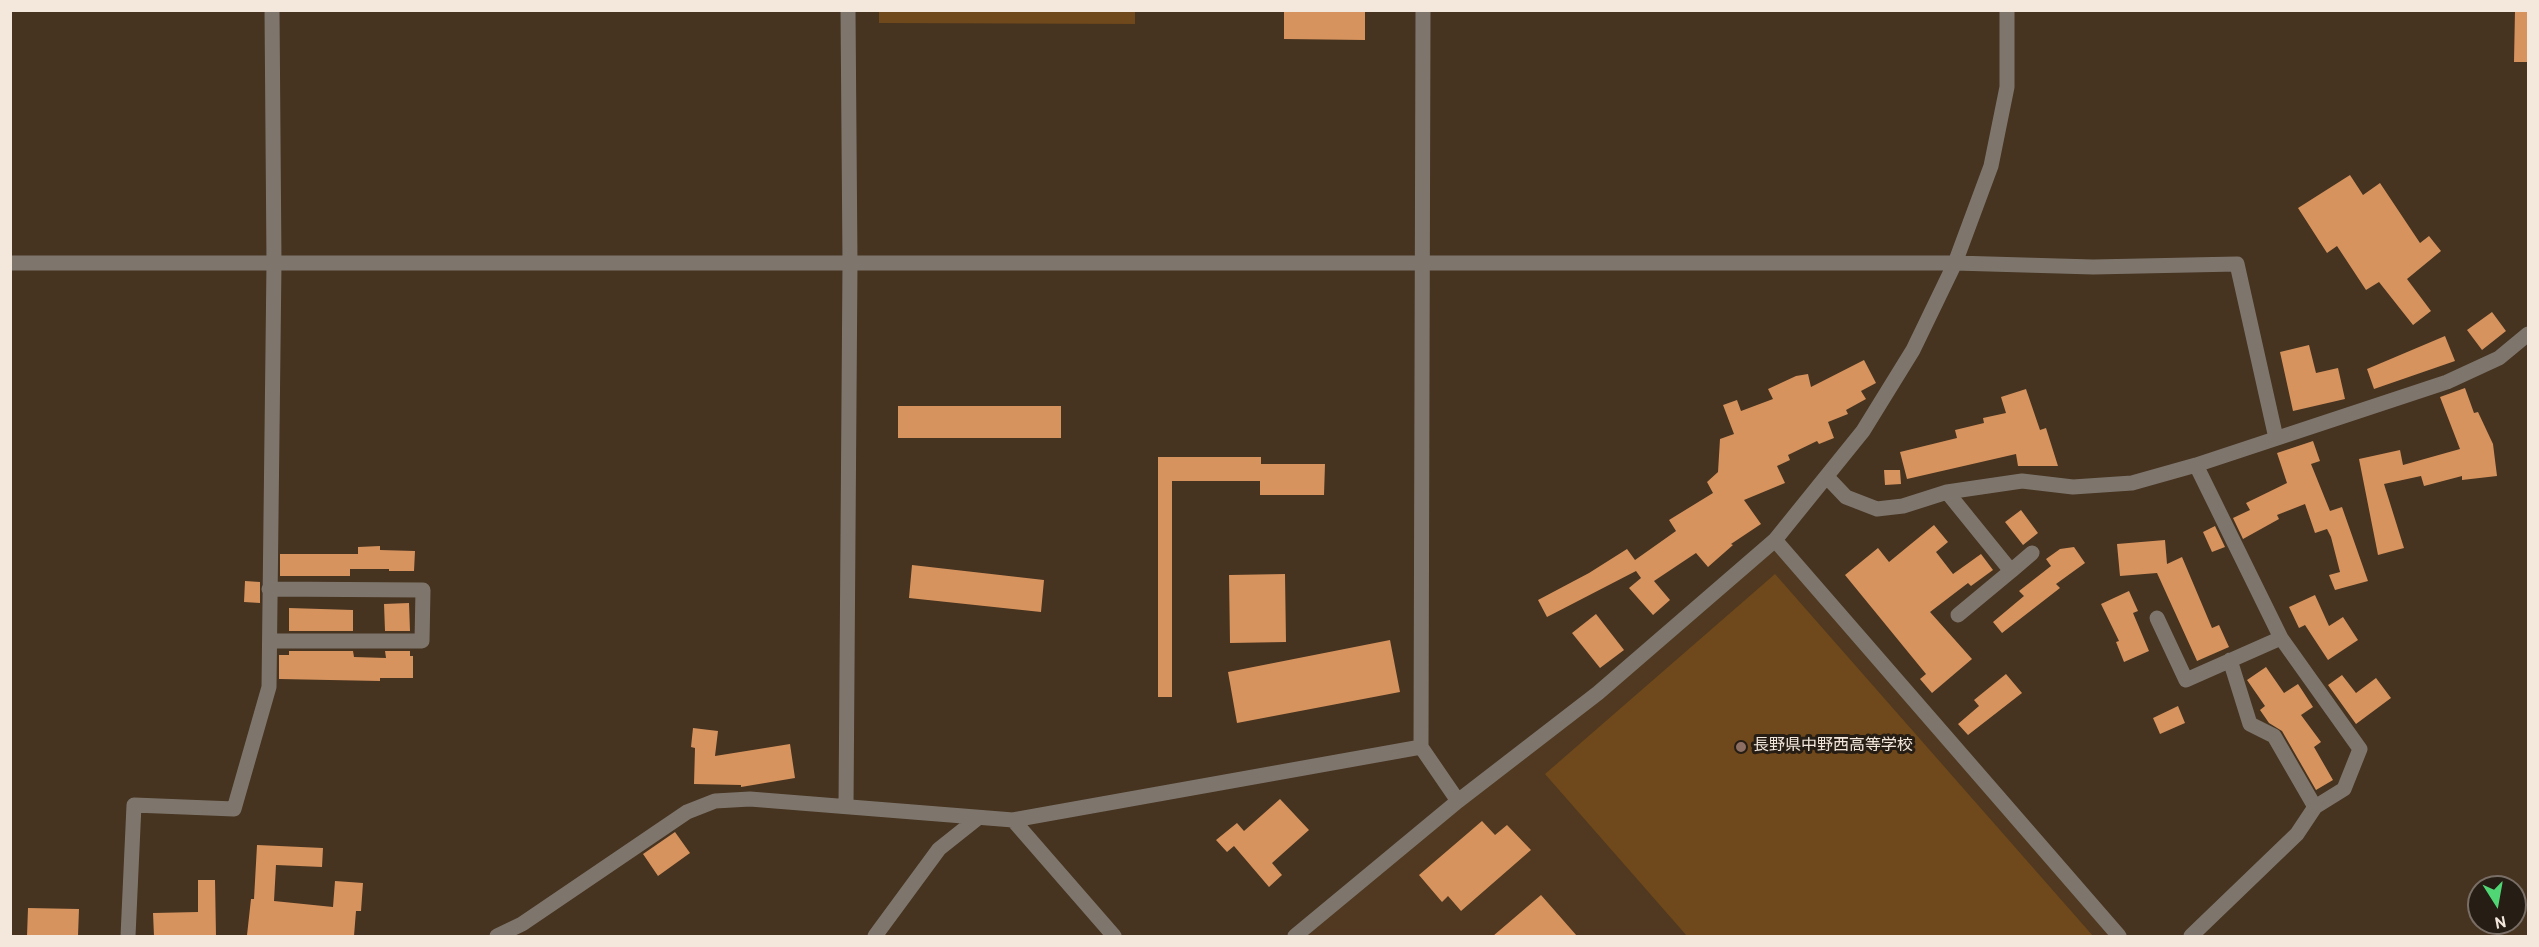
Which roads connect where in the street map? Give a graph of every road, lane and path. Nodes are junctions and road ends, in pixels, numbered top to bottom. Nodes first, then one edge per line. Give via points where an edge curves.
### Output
1 (272, 10) edge
2 (848, 10) edge
3 (1423, 10) edge
4 (2007, 10) edge
5 (10, 263) edge
6 (274, 263) junction
7 (850, 263) junction
8 (1955, 263) junction
9 (1423, 264) junction
10 (2529, 334) edge
11 (2276, 438) junction
12 (2196, 465) junction
13 (1827, 477) junction
14 (1947, 492) junction
15 (1775, 540) junction
16 (2032, 553) dead end
17 (2011, 571) junction
18 (269, 589) junction
19 (1958, 615) dead end
20 (2157, 618) dead end
21 (2281, 638) junction
22 (270, 641) junction
23 (2230, 660) junction
24 (1421, 747) junction
25 (1458, 801) junction
26 (846, 806) junction
27 (2315, 807) junction
28 (978, 818) junction
29 (1014, 820) junction
30 (521, 930) edge
31 (128, 936) edge
32 (497, 936) edge
33 (875, 936) edge
34 (1114, 936) edge
35 (1295, 936) edge
36 (2119, 936) edge
37 (2191, 936) edge

1 - 6 street
2 - 7 street
3 - 9 street
4 - 8 street via 2007,87 1991,166
5 - 6 street
6 - 7 street
6 - 18 street
7 - 9 street
7 - 26 street
8 - 9 street
8 - 11 street via 2093,267 2237,264
8 - 13 street via 1913,350 1863,431
9 - 24 street
10 - 11 street via 2499,358 2447,382
11 - 12 street
12 - 14 street via 2132,483 2073,487 2022,481
12 - 21 street
13 - 14 street via 1846,497 1877,509 1903,506
13 - 15 street
14 - 17 street
15 - 25 street via 1598,693
15 - 36 street
16 - 17 street
17 - 19 street
18 - 22 street
18 - 22 street via 423,590 422,641
20 - 23 street via 2186,680
21 - 23 street
21 - 27 street via 2360,749 2344,789
22 - 31 street via 269,687 234,809 134,805
23 - 27 street via 2250,724 2274,736
24 - 25 street
24 - 29 street
25 - 35 street
26 - 28 street
26 - 30 street via 750,799 716,801 687,812
27 - 37 street via 2297,834
28 - 29 street
28 - 33 street via 939,849
29 - 34 street
30 - 32 street

